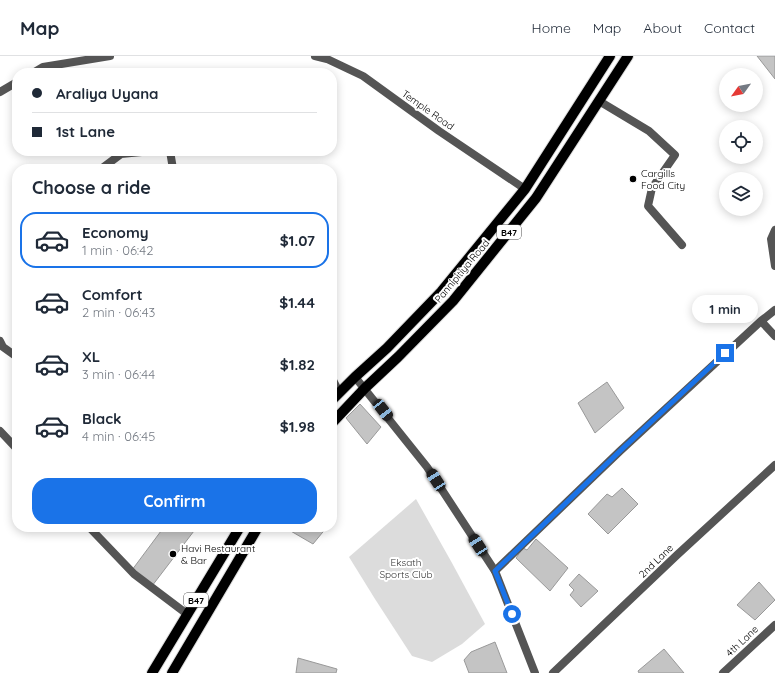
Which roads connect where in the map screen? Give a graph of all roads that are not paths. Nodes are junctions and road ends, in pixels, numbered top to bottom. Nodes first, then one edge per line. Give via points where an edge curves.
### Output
1 (110, 56) edge
2 (315, 56) edge
3 (610, 56) edge
4 (628, 56) edge
5 (41, 68) edge
6 (12, 85) edge
7 (0, 92) edge
8 (599, 101) junction
9 (118, 156) edge
10 (108, 164) edge
11 (525, 189) junction
12 (775, 230) edge
13 (682, 244) dead end
14 (775, 266) edge
15 (775, 310) edge
16 (761, 321) junction
17 (775, 336) edge
18 (0, 341) edge
19 (12, 353) edge
20 (355, 377) junction
21 (365, 388) junction
22 (337, 395) edge
23 (337, 418) edge
24 (0, 431) edge
25 (12, 444) edge
26 (775, 465) edge
27 (94, 532) edge
28 (237, 532) edge
29 (255, 532) edge
30 (495, 571) junction
31 (188, 614) junction
32 (775, 625) edge
33 (152, 673) edge
34 (172, 673) edge
35 (536, 673) edge
36 (553, 673) edge
37 (723, 673) edge

1 - 5 street
2 - 11 street, Temple Road via 362,76
3 - 11 main road, Pannipitiya Road / B47
4 - 8 main road, Pannipitiya Road / B47
6 - 7 street
8 - 13 street via 649,131 675,155 652,188 648,206
8 - 21 main road, Pannipitiya Road / B47 via 536,198 453,301
9 - 10 street
11 - 20 main road, Pannipitiya Road / B47 via 442,292
12 - 14 street via 771,239
15 - 16 street
16 - 17 street
16 - 30 street
18 - 19 street
20 - 21 street
20 - 22 main road, Pannipitiya Road / B47
21 - 23 main road, Pannipitiya Road / B47
21 - 30 street via 427,467
24 - 25 street
26 - 36 street, 2nd Lane
27 - 31 street via 134,574
28 - 31 main road, B47
29 - 34 main road, B47
30 - 35 street
31 - 33 main road, B47
32 - 37 street, 4th Lane

